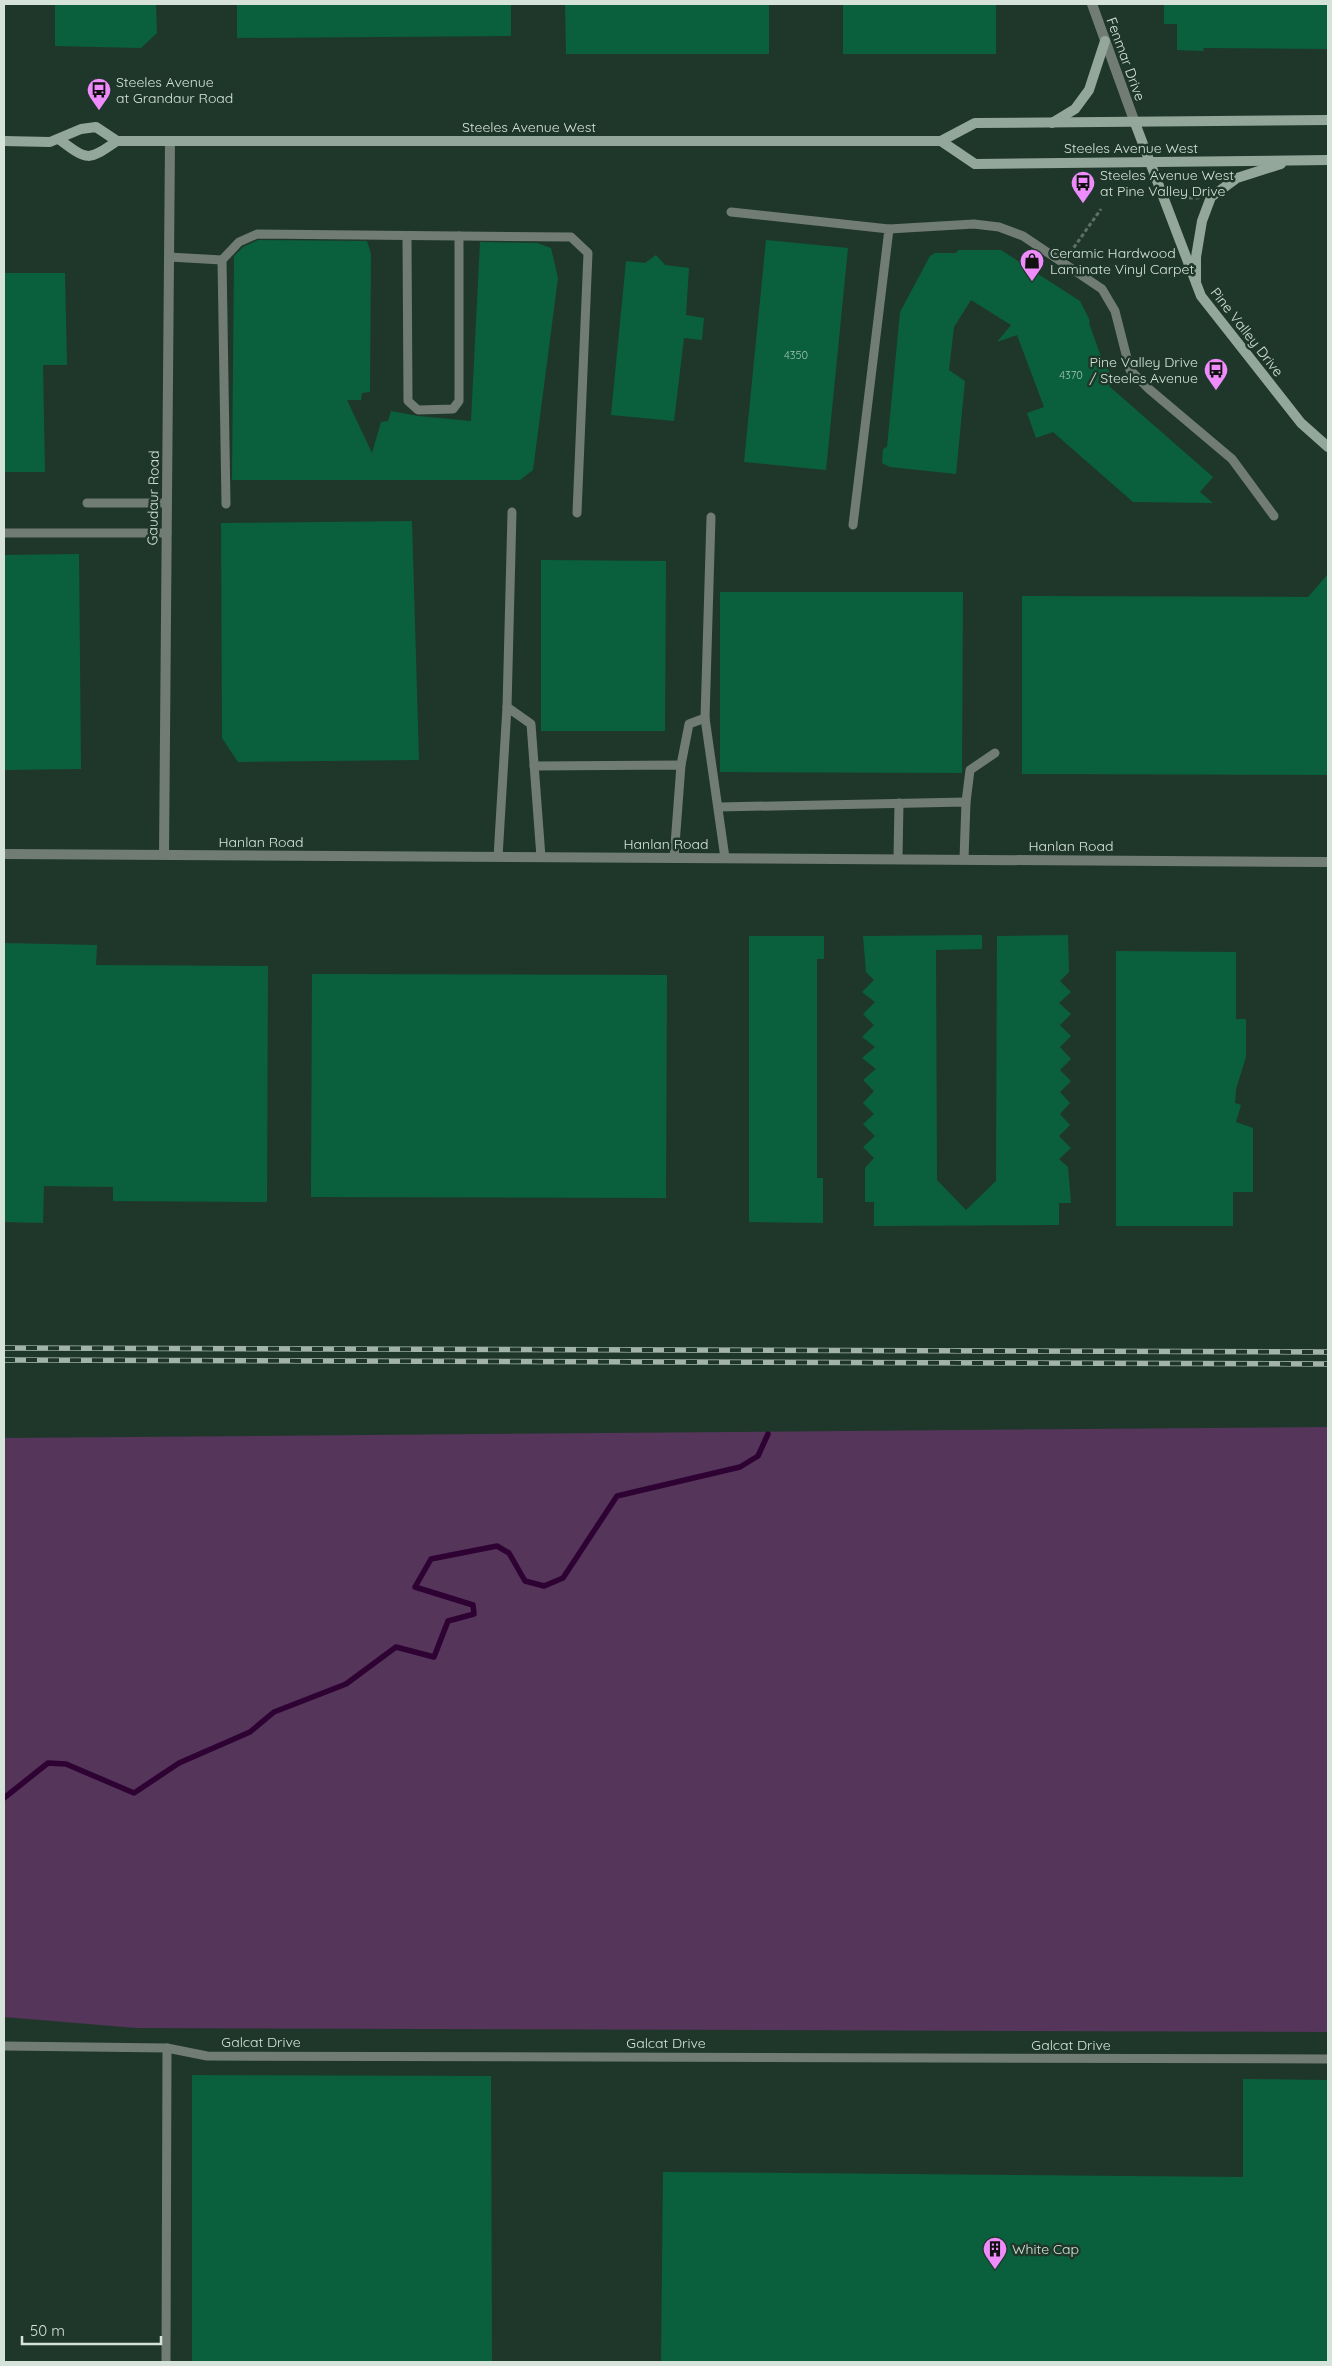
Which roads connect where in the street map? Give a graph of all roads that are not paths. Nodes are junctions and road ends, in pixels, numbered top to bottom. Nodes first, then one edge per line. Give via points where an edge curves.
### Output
1 (1092, 4) edge
2 (1105, 41) junction
3 (1328, 120) edge
4 (1052, 123) junction
5 (1135, 123) junction
6 (60, 140) junction
7 (4, 141) edge
8 (117, 141) junction
9 (170, 141) junction
10 (941, 141) junction
11 (1294, 160) junction
12 (1328, 160) edge
13 (1149, 162) junction
14 (731, 212) dead end
15 (889, 229) junction
16 (407, 236) junction
17 (459, 236) junction
18 (169, 257) junction
19 (222, 260) junction
20 (1196, 288) junction
21 (1328, 447) edge
22 (87, 503) dead end
23 (167, 503) junction
24 (226, 504) dead end
25 (512, 512) dead end
26 (577, 513) dead end
27 (1274, 516) dead end
28 (711, 517) dead end
29 (853, 525) dead end
30 (4, 533) edge
31 (166, 533) junction
32 (507, 707) junction
33 (705, 718) junction
34 (995, 753) dead end
35 (681, 765) junction
36 (534, 766) junction
37 (966, 802) junction
38 (899, 803) junction
39 (719, 806) junction
40 (4, 854) edge
41 (164, 855) junction
42 (498, 857) junction
43 (542, 857) junction
44 (674, 858) junction
45 (725, 858) junction
46 (898, 858) junction
47 (964, 859) junction
48 (1328, 862) edge
49 (4, 2046) edge
50 (167, 2048) junction
51 (1328, 2059) edge
52 (166, 2362) edge

1 - 2 street, Fenmar Drive
2 - 4 main road via 1090,90 1075,109
2 - 5 street, Fenmar Drive
3 - 5 main road, Steeles Avenue West
4 - 5 main road, Steeles Avenue West
4 - 10 main road, Steeles Avenue West via 975,123
5 - 13 main road, Pine Valley Drive
6 - 7 main road
6 - 8 main road via 81,129 96,127
6 - 8 main road via 82,156 96,156
8 - 9 main road, Steeles Avenue West
9 - 10 main road, Steeles Avenue West
9 - 18 street, Gaudaur Road
10 - 13 main road, Steeles Avenue West via 975,164
11 - 12 main road, Steeles Avenue West
11 - 13 main road, Steeles Avenue West
11 - 20 main road via 1237,178 1210,197 1196,258
13 - 20 main road, Pine Valley Drive
14 - 15 lane
15 - 27 lane via 974,224 999,227 1023,236 1102,289 1115,311 1130,370 1232,459
15 - 29 lane
16 - 17 lane
16 - 17 lane via 408,401 418,410 453,409 459,401
16 - 19 lane via 257,234 239,242
17 - 26 lane via 571,237 588,253
18 - 19 lane
18 - 23 street, Gaudaur Road
19 - 24 lane
20 - 21 main road, Pine Valley Drive via 1301,423
22 - 23 lane
23 - 31 street, Gaudaur Road
25 - 32 lane
28 - 33 lane
30 - 31 lane
31 - 41 street, Gaudaur Road
32 - 36 lane via 531,724
32 - 42 lane
33 - 35 lane via 689,724
33 - 39 lane
34 - 37 lane via 970,770
35 - 36 lane
35 - 44 lane
36 - 43 lane
37 - 38 lane
37 - 47 lane
38 - 39 lane
38 - 46 lane
39 - 45 lane
40 - 41 street, Hanlan Road
41 - 42 street, Hanlan Road
42 - 43 street, Hanlan Road
43 - 44 street, Hanlan Road
44 - 45 street, Hanlan Road
45 - 46 street, Hanlan Road
46 - 47 street, Hanlan Road
47 - 48 street, Hanlan Road
49 - 50 lane, Galcat Drive
50 - 51 lane, Galcat Drive via 217,2056
50 - 52 lane

